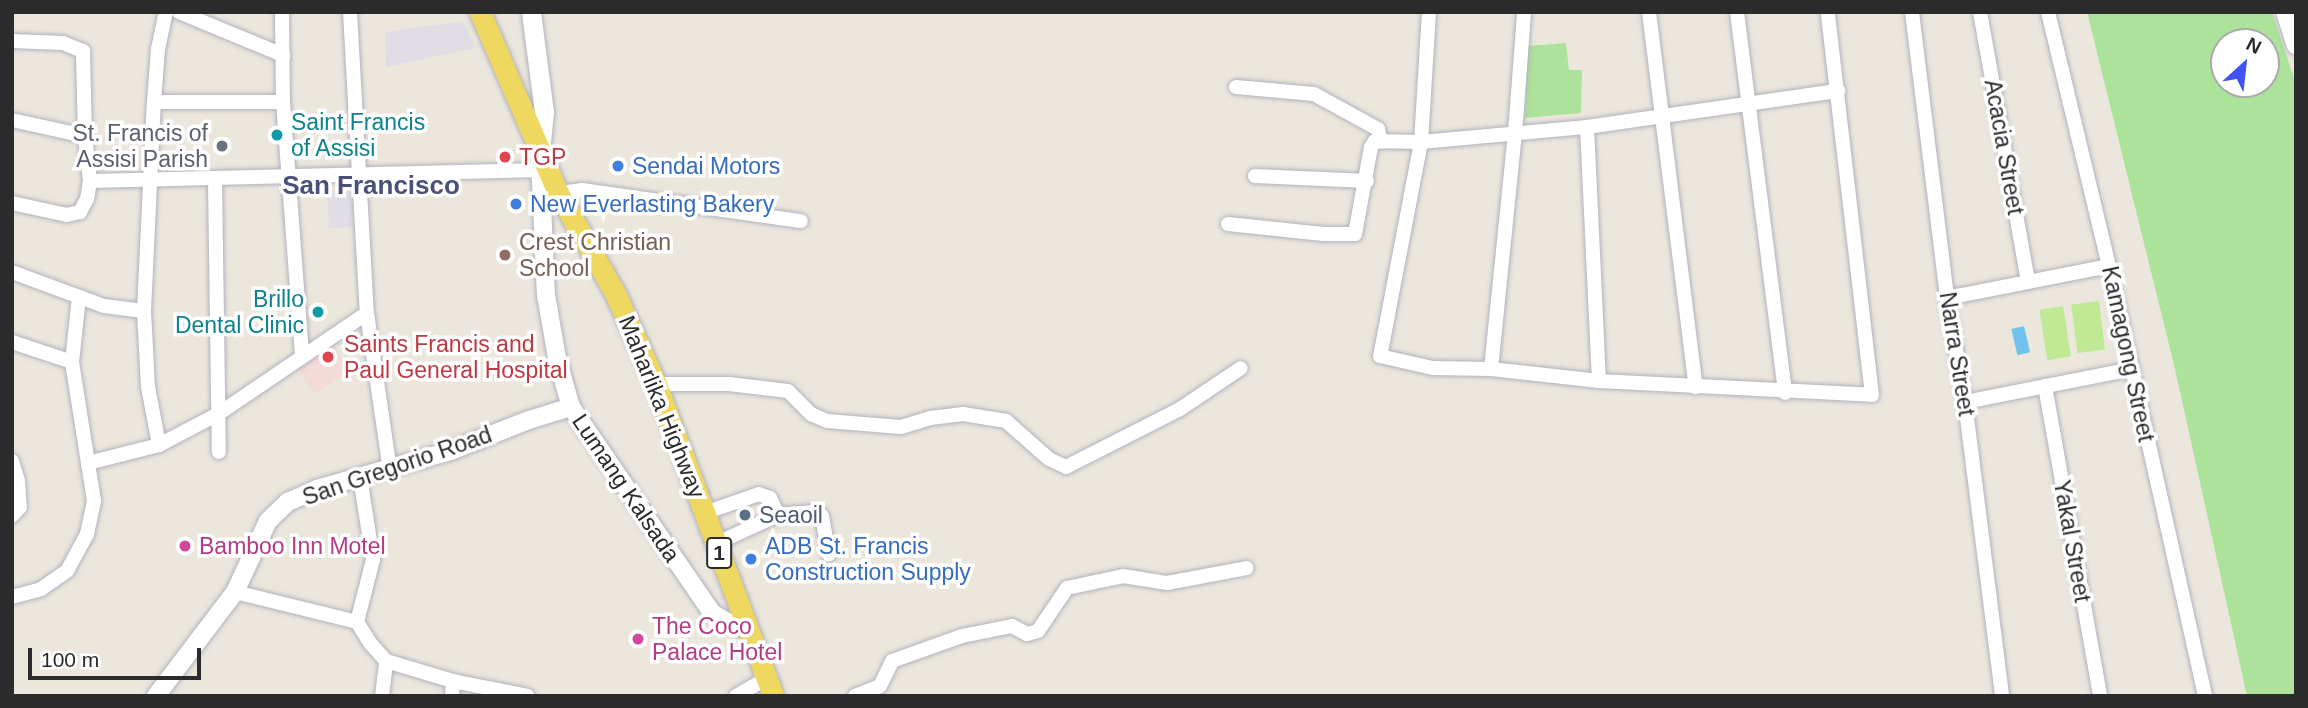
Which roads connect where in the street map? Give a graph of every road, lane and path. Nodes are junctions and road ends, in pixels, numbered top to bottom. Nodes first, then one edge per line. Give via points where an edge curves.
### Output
1 (166, 12) edge
2 (179, 12) edge
3 (282, 12) edge
4 (350, 12) edge
5 (480, 12) edge
6 (531, 12) edge
7 (1429, 12) edge
8 (1524, 12) edge
9 (1649, 12) edge
10 (1737, 12) edge
11 (1828, 12) edge
12 (1912, 12) edge
13 (1980, 12) edge
14 (2048, 12) edge
15 (2285, 12) edge
16 (12, 41) edge
17 (2296, 45) edge
18 (283, 55) junction
19 (1236, 87) dead end
20 (1838, 91) junction
21 (154, 102) junction
22 (283, 102) junction
23 (1749, 103) junction
24 (1660, 117) junction
25 (12, 120) edge
26 (1587, 127) junction
27 (1515, 134) junction
28 (85, 136) junction
29 (1381, 142) junction
30 (1421, 142) junction
31 (540, 161) junction
32 (358, 175) junction
33 (1255, 176) dead end
34 (290, 177) junction
35 (215, 179) junction
36 (150, 180) junction
37 (90, 181) junction
38 (1367, 181) junction
39 (558, 192) junction
40 (12, 203) edge
41 (801, 221) dead end
42 (1228, 224) dead end
43 (2109, 266) junction
44 (12, 272) edge
45 (2028, 282) junction
46 (79, 296) junction
47 (1947, 298) junction
48 (144, 311) junction
49 (367, 313) junction
50 (12, 342) edge
51 (302, 356) junction
52 (72, 362) junction
53 (1241, 368) dead end
54 (1491, 369) junction
55 (2130, 369) junction
56 (1599, 381) junction
57 (656, 383) junction
58 (2045, 386) junction
59 (1696, 387) junction
60 (1785, 393) junction
61 (1965, 402) junction
62 (571, 407) junction
63 (218, 414) junction
64 (159, 444) junction
65 (219, 452) dead end
66 (12, 461) edge
67 (88, 463) junction
68 (390, 470) junction
69 (360, 477) junction
70 (704, 513) junction
71 (778, 515) junction
72 (12, 516) edge
73 (715, 544) junction
74 (829, 554) dead end
75 (1247, 568) dead end
76 (235, 592) junction
77 (12, 597) edge
78 (358, 622) junction
79 (746, 626) junction
80 (386, 661) junction
81 (770, 687) edge
82 (453, 688) edge
83 (156, 696) edge
84 (382, 696) edge
85 (528, 696) edge
86 (736, 696) edge
87 (855, 696) edge
88 (2002, 696) edge
89 (2100, 696) edge
90 (2205, 696) edge

1 - 21 street
2 - 18 street
3 - 18 street
4 - 32 street
5 - 31 main road, Maharlika Highway / 1
6 - 31 main road via 544,112
7 - 30 street
8 - 27 street
9 - 24 street
10 - 23 street
11 - 20 street
12 - 47 street, Narra Street
13 - 45 street, Acacia Street
14 - 43 street, Kamagong Street
15 - 17 street
16 - 28 street via 63,43 83,51
18 - 22 street
19 - 29 street via 1314,94 1378,129
20 - 23 street
20 - 60 street via 1872,396
21 - 22 street
21 - 36 street
22 - 34 street
23 - 24 street
23 - 60 street
24 - 26 street
24 - 59 street
25 - 28 street
26 - 27 street
26 - 56 street
27 - 30 street
27 - 54 street
28 - 37 street
29 - 30 street
29 - 38 street via 1371,147
30 - 54 street via 1380,356 1433,368
31 - 32 street
31 - 39 main road, Maharlika Highway / 1
31 - 62 street, Lumang Kalsada via 546,295 556,358
32 - 34 street
32 - 49 street
33 - 38 street
34 - 35 street
34 - 51 street
35 - 36 street
35 - 63 street
36 - 37 street
36 - 48 street
37 - 40 street via 80,212 67,215
38 - 42 street via 1355,234
39 - 41 street via 582,190
39 - 57 main road, Maharlika Highway / 1 via 615,293
43 - 45 street
43 - 55 street, Kamagong Street
44 - 46 street
45 - 47 street
46 - 48 street via 104,306
46 - 52 street
47 - 61 street, Narra Street
48 - 64 street via 148,387
49 - 51 street
49 - 68 street
50 - 52 street
51 - 63 street
52 - 67 street
53 - 57 street via 1180,409 1066,467 1049,459 1006,421 963,414 901,427 827,421 811,414 788,391
54 - 56 street
55 - 58 street
55 - 90 street, Kamagong Street
56 - 59 street
57 - 70 main road, Maharlika Highway / 1
58 - 61 street
58 - 89 street, Yakal Street
59 - 60 street
61 - 88 street, Narra Street
62 - 68 street, San Gregorio Road
62 - 79 street, Lumang Kalsada via 712,613
63 - 64 street
63 - 65 street
64 - 67 street
66 - 72 street via 20,507
67 - 77 street via 94,501 87,534 67,571 41,589
68 - 69 street, San Gregorio Road
69 - 76 street, San Gregorio Road via 289,502 268,521
69 - 78 street via 373,560
70 - 71 street via 759,494 770,498
70 - 73 main road, Maharlika Highway / 1
71 - 73 street
71 - 74 street via 814,512 822,516
73 - 79 main road, Maharlika Highway / 1
75 - 87 street via 1167,583 1123,576 1067,588 1038,631 1027,634 1012,626 962,636 892,661 880,687
76 - 78 street
76 - 83 street, San Gregorio Road
78 - 80 street
79 - 81 main road, Maharlika Highway / 1
80 - 82 street
80 - 84 street
81 - 86 street
82 - 85 street

